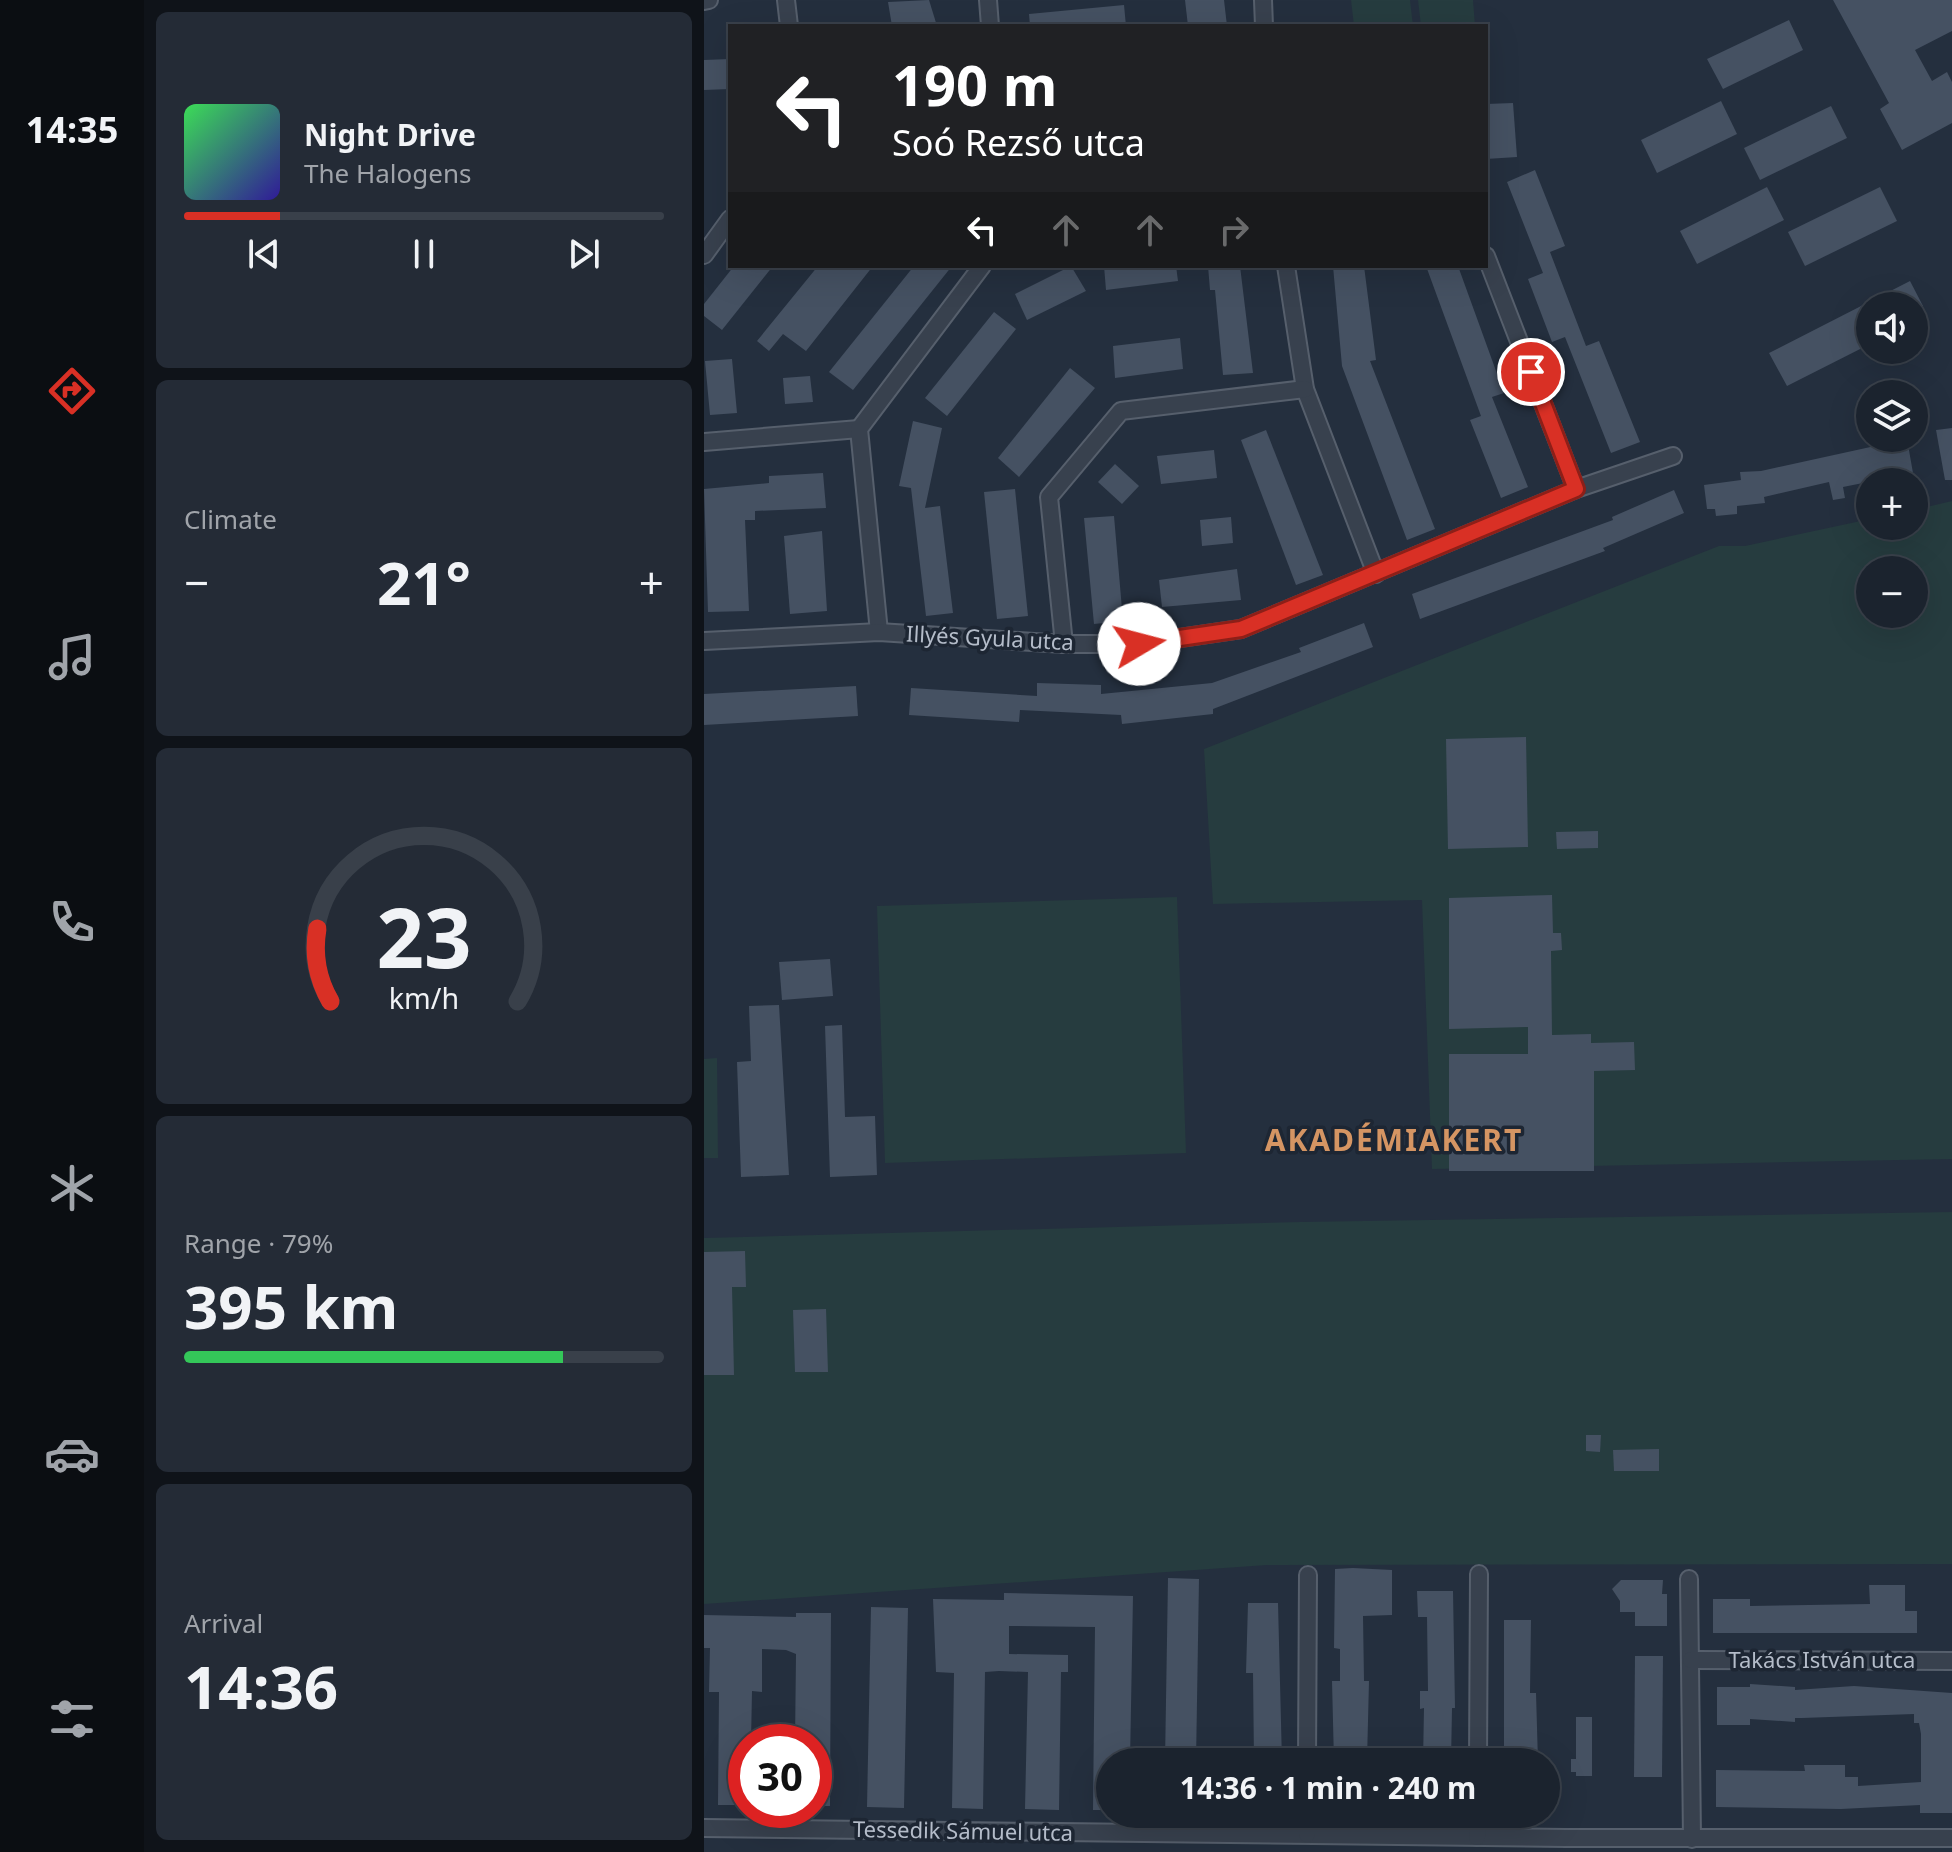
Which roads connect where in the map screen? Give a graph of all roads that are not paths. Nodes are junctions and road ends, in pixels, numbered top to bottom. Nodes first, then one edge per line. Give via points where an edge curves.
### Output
1 (786, 0) edge
2 (988, 0) edge
3 (1263, 0) edge
4 (789, 24) edge
5 (990, 24) edge
6 (1264, 24) edge
7 (728, 222) edge
8 (704, 255) edge
9 (1488, 261) edge
10 (980, 268) edge
11 (1286, 268) edge
12 (1305, 389) junction
13 (859, 429) junction
14 (704, 442) edge
15 (1673, 456) dead end
16 (1576, 489) junction
17 (1376, 574) junction
18 (879, 632) junction
19 (704, 641) edge
20 (1064, 644) junction
21 (1479, 1574) dead end
22 (1308, 1575) dead end
23 (1689, 1579) dead end
24 (1691, 1660) junction
25 (1952, 1661) edge
26 (1307, 1748) edge
27 (1478, 1748) edge
28 (704, 1828) edge
29 (1307, 1828) edge
30 (1477, 1828) edge
31 (1307, 1834) junction
32 (1477, 1837) junction
33 (1952, 1838) edge
34 (1692, 1839) junction
35 (1797, 1845) edge

1 - 4 street
2 - 5 street
3 - 6 street
7 - 8 street
9 - 16 street
10 - 13 street
11 - 12 street
12 - 17 street
12 - 20 street via 1121,411 1049,497
13 - 14 street
13 - 18 street
15 - 16 street, Illyés Gyula utca
16 - 17 street, Illyés Gyula utca
17 - 20 street, Illyés Gyula utca via 1241,629 1139,644
18 - 19 street, Illyés Gyula utca
18 - 20 street, Illyés Gyula utca
21 - 27 street
22 - 26 street
23 - 24 street
24 - 25 street, Takács István utca
24 - 34 street
28 - 31 street, Tessedik Sámuel utca
29 - 31 street
30 - 32 street
31 - 32 street, Tessedik Sámuel utca
32 - 34 street, Tessedik Sámuel utca
33 - 35 street, Tessedik Sámuel utca
34 - 35 street, Tessedik Sámuel utca

